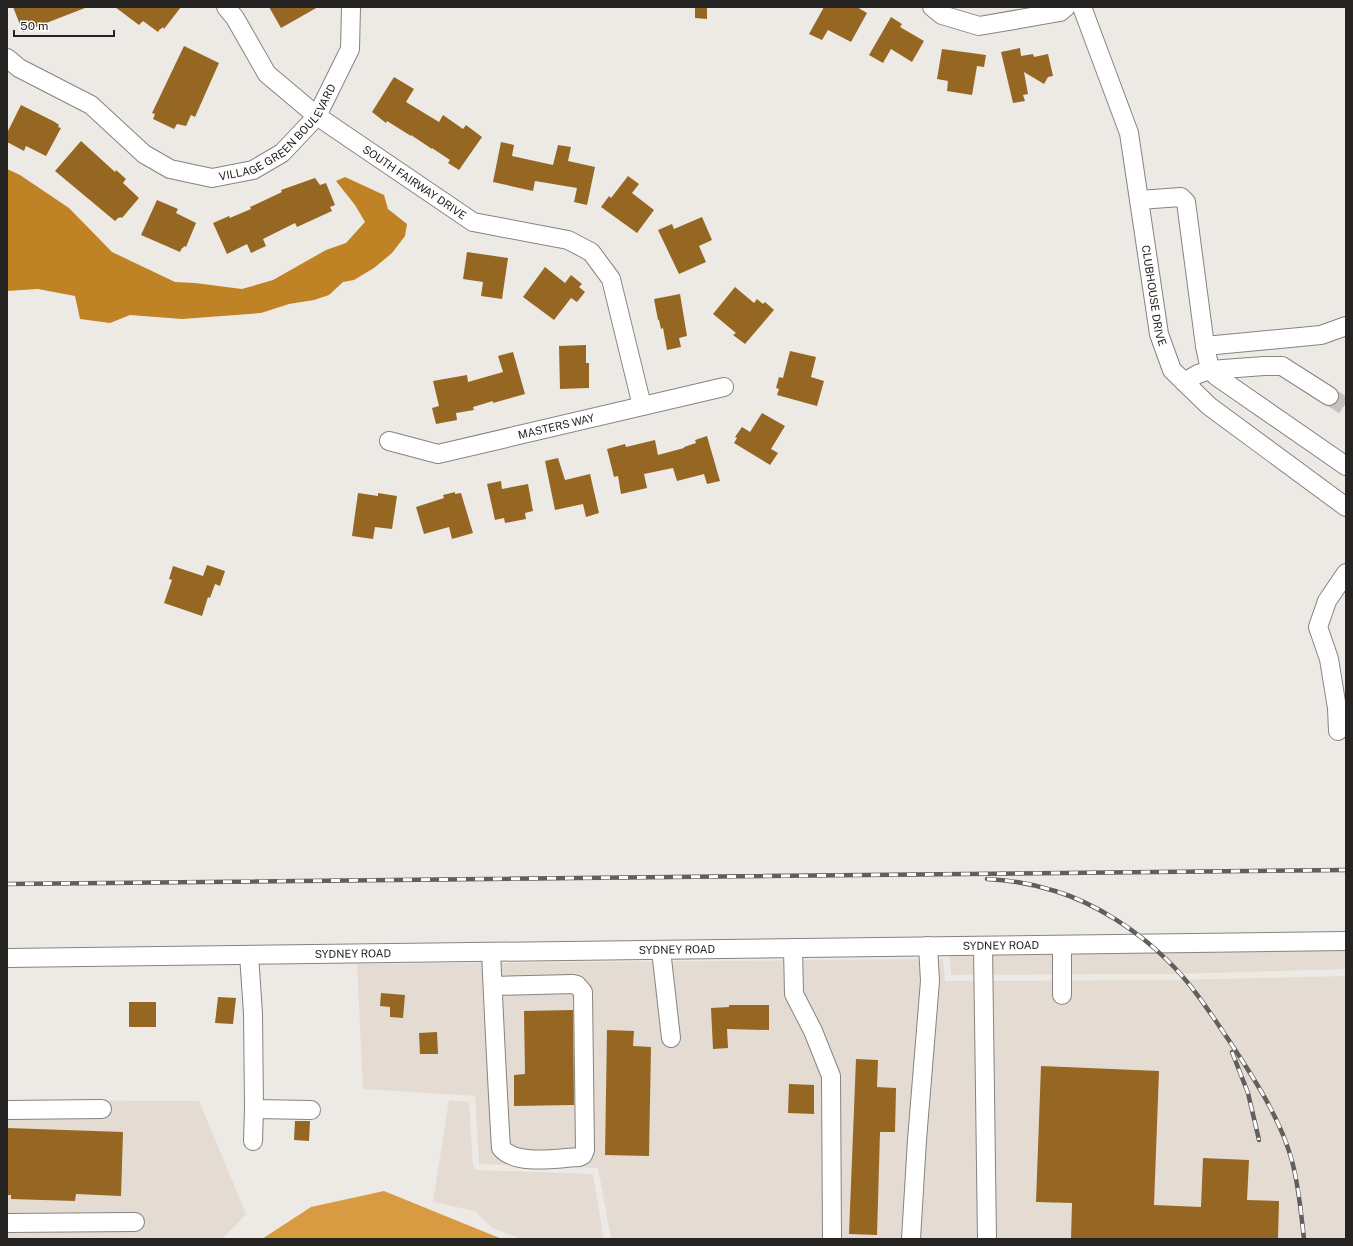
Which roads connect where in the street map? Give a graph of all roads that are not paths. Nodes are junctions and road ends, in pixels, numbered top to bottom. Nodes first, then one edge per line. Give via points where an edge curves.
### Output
1 (226, 7) edge
2 (352, 7) edge
3 (932, 7) edge
4 (1066, 7) edge
5 (1082, 7) edge
6 (7, 58) edge
7 (317, 116) junction
8 (1139, 200) junction
9 (1346, 326) edge
10 (1205, 346) junction
11 (1210, 370) junction
12 (1184, 382) junction
13 (724, 386) dead end
14 (1329, 396) tunnel mouth
15 (642, 406) junction
16 (389, 441) dead end
17 (1346, 466) edge
18 (1346, 507) edge
19 (1346, 573) edge
20 (1338, 731) dead end
21 (1346, 941) edge
22 (1062, 945) junction
23 (928, 946) junction
24 (983, 946) junction
25 (793, 948) junction
26 (661, 950) junction
27 (491, 952) junction
28 (249, 955) junction
29 (7, 958) edge
30 (493, 986) junction
31 (1062, 995) dead end
32 (671, 1038) dead end
33 (102, 1109) dead end
34 (254, 1109) junction
35 (7, 1110) edge
36 (312, 1110) dead end
37 (253, 1141) dead end
38 (135, 1222) dead end
39 (7, 1223) edge
40 (832, 1239) edge
41 (911, 1239) edge
42 (987, 1239) edge

1 - 7 street, SOUTH FAIRWAY DRIVE via 267,74
2 - 7 street, VILLAGE GREEN BOULEVARD via 350,49
3 - 4 street via 942,16 979,26 1060,12
5 - 8 street, CLUBHOUSE DRIVE via 1128,133
6 - 7 street, VILLAGE GREEN BOULEVARD via 19,68 91,105 144,154 170,169 212,178 253,170 282,153
7 - 15 street, SOUTH FAIRWAY DRIVE via 473,222 568,240 591,252 611,279
8 - 10 street via 1181,197 1186,202
8 - 12 street, CLUBHOUSE DRIVE via 1159,334 1172,370
9 - 10 street via 1321,335
10 - 11 street
11 - 12 street
11 - 14 street via 1282,366
11 - 17 street
12 - 18 street, CLUBHOUSE DRIVE via 1209,406
13 - 15 street, MASTERS WAY
15 - 16 street, MASTERS WAY via 438,454
19 - 20 street via 1327,601 1318,627 1329,659
21 - 22 street, SYDNEY ROAD
22 - 24 street, SYDNEY ROAD
22 - 31 street
23 - 24 street, SYDNEY ROAD
23 - 25 street, SYDNEY ROAD
23 - 41 street via 930,981
24 - 42 street
25 - 26 street, SYDNEY ROAD
25 - 40 street via 794,994 813,1031 831,1076
26 - 27 street, SYDNEY ROAD
26 - 32 street
27 - 28 street, SYDNEY ROAD
27 - 30 street
28 - 29 street, SYDNEY ROAD
28 - 34 street via 253,1013
30 - 30 street via 501,1148 517,1158 583,1155 583,992 573,984
33 - 35 street
34 - 36 street
34 - 37 street
38 - 39 street

